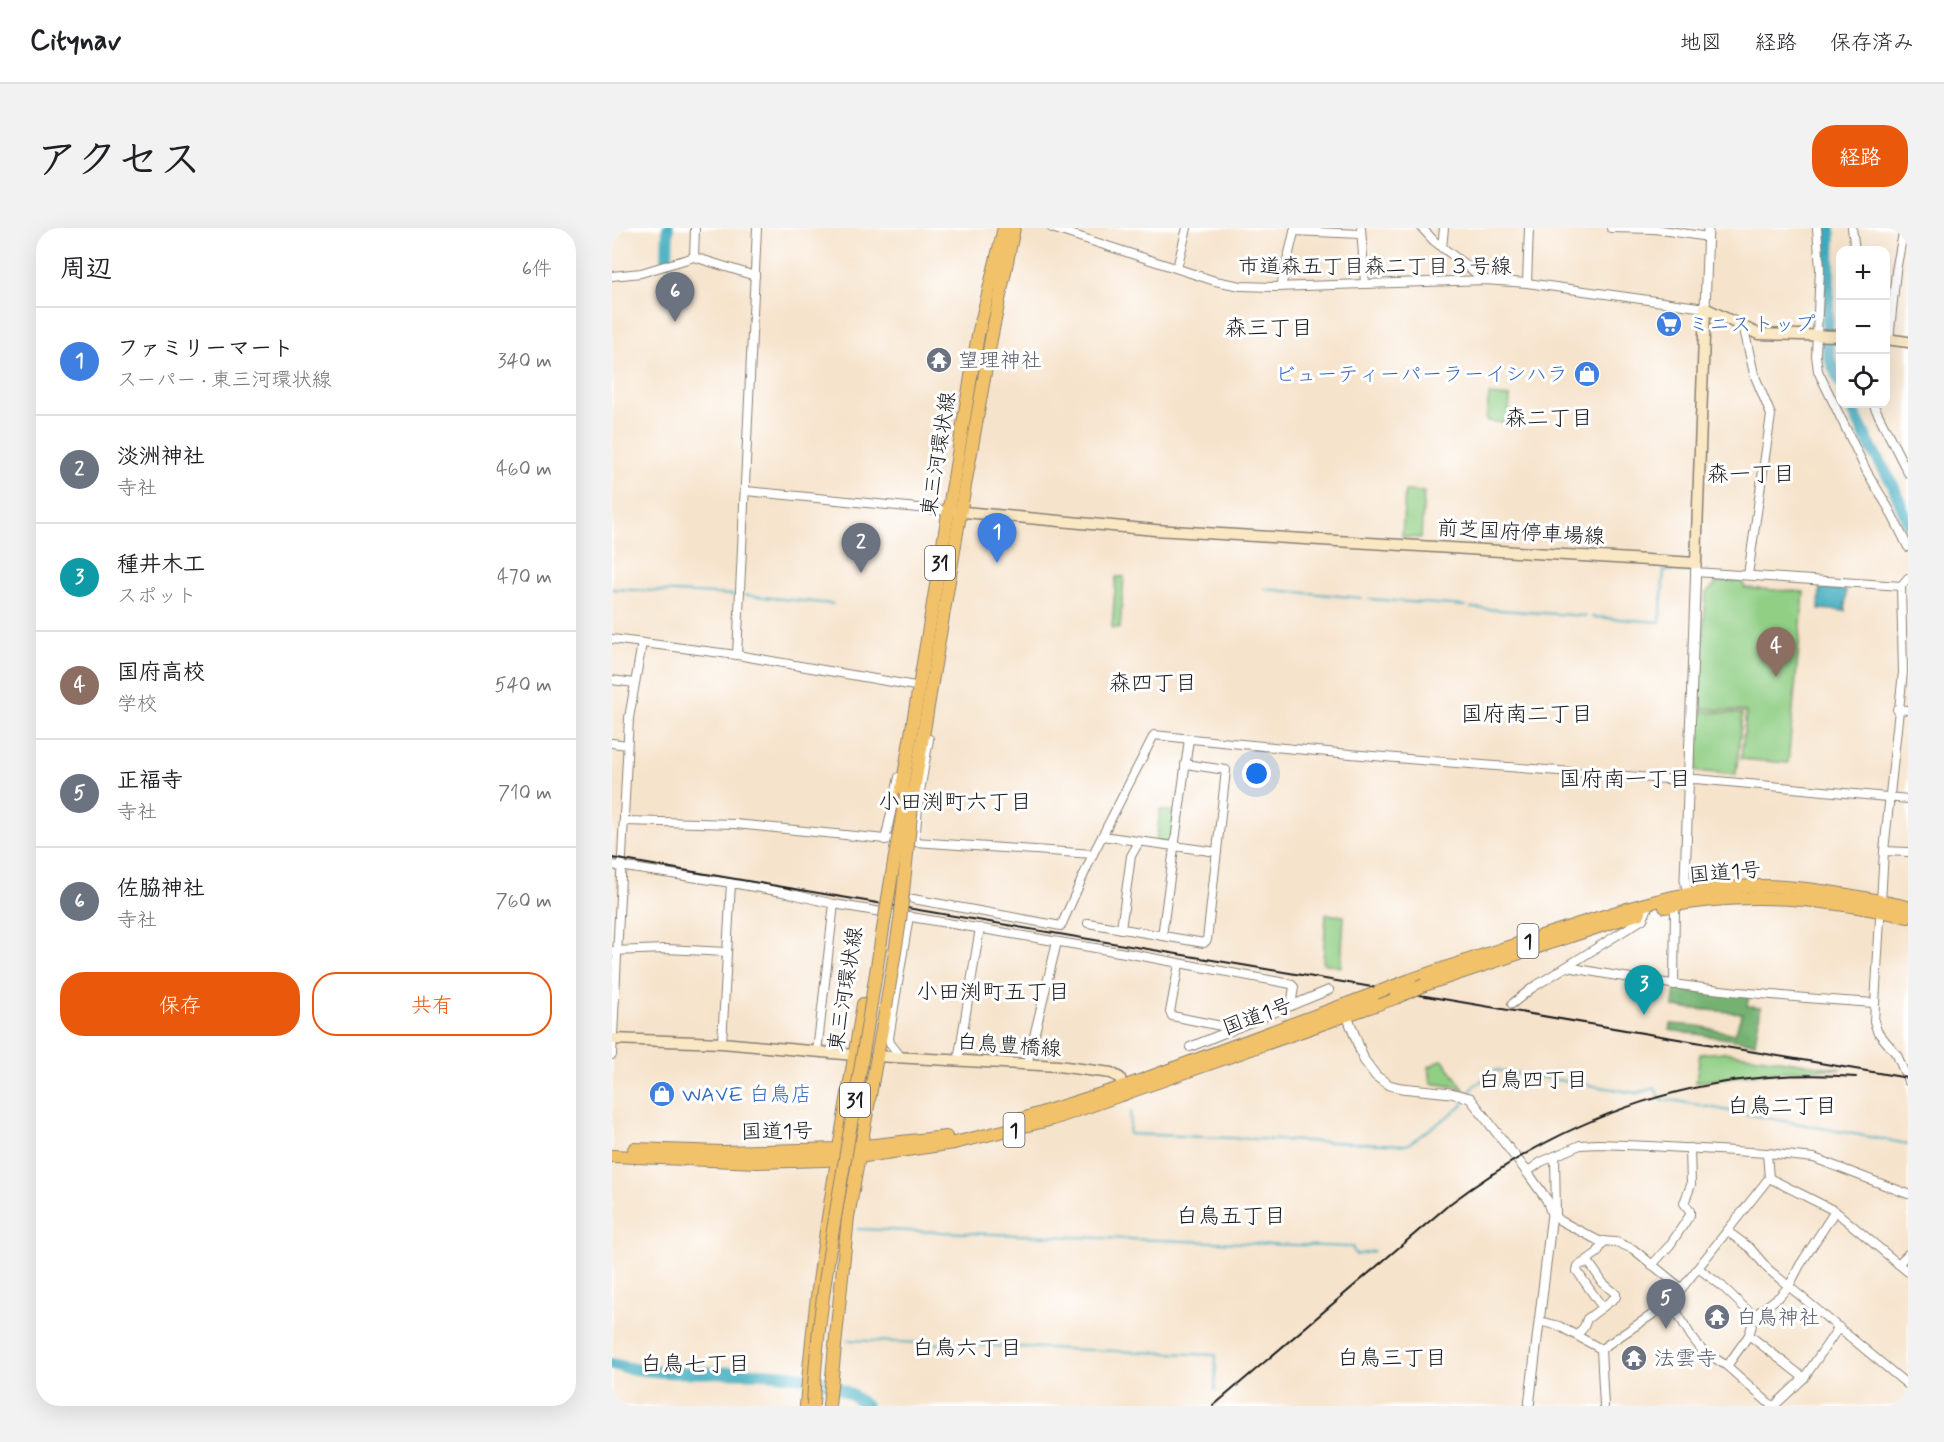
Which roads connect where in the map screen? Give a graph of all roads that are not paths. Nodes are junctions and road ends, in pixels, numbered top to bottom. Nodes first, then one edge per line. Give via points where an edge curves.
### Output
1 (695, 228) edge
2 (757, 228) edge
3 (1004, 228) edge
4 (1014, 228) edge
5 (1052, 228) edge
6 (1187, 228) edge
7 (1422, 228) edge
8 (1444, 228) edge
9 (1529, 228) edge
10 (1611, 228) edge
11 (1817, 228) edge
12 (1852, 228) edge
13 (1904, 228) edge
14 (1294, 230) edge
15 (1361, 231) edge
16 (1708, 232) edge
17 (1854, 246) edge
18 (1442, 248) junction
19 (694, 257) junction
20 (1176, 268) junction
21 (612, 276) edge
22 (755, 276) junction
23 (1485, 280) junction
24 (1365, 284) junction
25 (1527, 284) junction
26 (1281, 287) junction
27 (1705, 308) junction
28 (1890, 317) edge
29 (1744, 329) junction
30 (1818, 336) junction
31 (1836, 336) edge
32 (1890, 340) edge
33 (1908, 342) edge
34 (1875, 408) edge
35 (1908, 473) edge
36 (746, 491) junction
37 (954, 511) junction
38 (1908, 547) edge
39 (1695, 567) junction
40 (1748, 575) junction
41 (1908, 578) edge
42 (1901, 586) junction
43 (938, 614) junction
44 (612, 639) edge
45 (642, 643) junction
46 (737, 655) junction
47 (612, 680) edge
48 (634, 683) junction
49 (922, 687) junction
50 (1898, 709) junction
51 (1908, 710) edge
52 (1189, 739) junction
53 (612, 743) edge
54 (627, 745) junction
55 (1185, 764) junction
56 (1688, 780) junction
57 (907, 795) junction
58 (1889, 797) junction
59 (1908, 799) edge
60 (625, 821) junction
61 (1102, 836) junction
62 (885, 840) junction
63 (915, 842) junction
64 (1139, 842) junction
65 (1174, 846) junction
66 (1884, 851) junction
67 (1218, 852) junction
68 (1908, 852) edge
69 (1093, 854) junction
70 (612, 865) edge
71 (622, 867) junction
72 (731, 884) junction
73 (1688, 898) junction
74 (913, 899) dead end
75 (834, 904) junction
76 (1675, 905) junction
77 (1881, 906) junction
78 (1908, 907) edge
79 (1647, 910) junction
80 (909, 916) junction
81 (1908, 917) edge
82 (1088, 923) dead end
83 (980, 928) junction
84 (1121, 929) junction
85 (1162, 936) junction
86 (1057, 942) junction
87 (615, 951) edge
88 (727, 952) junction
89 (1179, 964) junction
90 (1568, 967) junction
91 (1674, 985) junction
92 (1329, 990) dead end
93 (1874, 1003) junction
94 (1512, 1004) dead end
95 (1291, 1006) junction
96 (1345, 1011) junction
97 (1231, 1030) junction
98 (613, 1040) edge
99 (722, 1043) junction
100 (1190, 1047) dead end
101 (817, 1052) junction
102 (612, 1055) edge
103 (854, 1055) junction
104 (876, 1056) junction
105 (901, 1057) junction
106 (958, 1061) junction
107 (1027, 1065) junction
108 (1906, 1071) edge
109 (1908, 1081) edge
110 (1123, 1091) junction
111 (612, 1148) edge
112 (1690, 1148) junction
113 (859, 1153) junction
114 (1767, 1153) junction
115 (838, 1154) junction
116 (612, 1156) edge
117 (1555, 1156) junction
118 (1527, 1172) junction
119 (1768, 1178) junction
120 (1908, 1194) edge
121 (1835, 1212) junction
122 (1554, 1215) junction
123 (1727, 1231) junction
124 (1604, 1241) junction
125 (1908, 1254) edge
126 (1583, 1263) junction
127 (1898, 1264) junction
128 (1652, 1265) junction
129 (1698, 1268) junction
130 (1908, 1272) edge
131 (1789, 1286) junction
132 (1681, 1288) junction
133 (1671, 1302) junction
134 (1602, 1307) junction
135 (1755, 1315) junction
136 (1539, 1321) junction
137 (1839, 1327) junction
138 (1577, 1335) junction
139 (1749, 1335) junction
140 (1601, 1349) junction
141 (1727, 1366) junction
142 (1804, 1378) junction
143 (1908, 1385) edge
144 (806, 1406) edge
145 (813, 1406) edge
146 (829, 1406) edge
147 (1529, 1406) edge
148 (1604, 1406) edge
149 (1773, 1406) edge

1 - 19 street
2 - 22 street
3 - 37 main road, 東三河環状線 / 31 via 978,335
4 - 37 main road, 東三河環状線 / 31
5 - 20 street, 市道森五丁目森二丁目３号線
6 - 20 street
7 - 18 street
8 - 18 street
9 - 25 street
10 - 16 street
11 - 30 street
12 - 17 street
13 - 28 street
14 - 15 street
14 - 26 street
15 - 24 street
16 - 27 street
18 - 23 street
19 - 21 street via 641,273
19 - 22 street
20 - 26 street, 市道森五丁目森二丁目３号線 via 1231,285
22 - 36 street
23 - 24 street, 市道森五丁目森二丁目３号線
23 - 25 street, 市道森五丁目森二丁目３号線
24 - 26 street, 市道森五丁目森二丁目３号線
25 - 27 street, 市道森五丁目森二丁目３号線
27 - 29 main road
27 - 39 main road
29 - 30 main road via 1758,334
29 - 40 street via 1754,374 1771,415
30 - 31 main road
30 - 38 street via 1818,371 1828,395
32 - 33 main road
34 - 35 street
36 - 37 street
36 - 46 street
37 - 39 main road, 前芝国府停車場線 via 1155,530
37 - 43 main road, 東三河環状線 / 31
39 - 40 street
39 - 56 street
40 - 42 street
41 - 42 street
42 - 50 street via 1903,672
43 - 49 main road, 東三河環状線 / 31
43 - 63 street via 944,639
44 - 45 street
45 - 46 street
45 - 48 street
46 - 49 street
47 - 48 street
48 - 54 street
49 - 57 main road, 東三河環状線 / 31
49 - 57 main road, 東三河環状線 / 31
49 - 62 street
50 - 51 street
50 - 58 street
52 - 55 street
52 - 56 street
52 - 61 street via 1154,735
53 - 54 street
54 - 60 street
55 - 65 street
55 - 67 street via 1226,770
56 - 58 street
56 - 73 street
57 - 103 main road, 東三河環状線 / 31 via 877,916
57 - 104 main road, 東三河環状線 / 31, bridge via 900,921
57 - 145 main road, 東三河環状線 / 31, bridge via 834,1220
58 - 59 street
58 - 66 street
60 - 62 street via 735,824
60 - 71 street
61 - 64 street
61 - 69 street
62 - 63 street
63 - 69 street
64 - 65 street
64 - 84 street via 1131,856
65 - 67 street
65 - 85 street
66 - 68 street
66 - 77 street
67 - 85 street via 1207,940 1204,943
69 - 74 street via 1060,926
70 - 71 street
71 - 72 street
71 - 87 street
72 - 75 street
72 - 88 street
73 - 76 main road, 国道1号 / 1
73 - 77 main road, 国道1号 / 1 via 1759,896
73 - 96 main road, 国道1号 / 1, bridge via 1619,911 1410,980
75 - 80 street
75 - 101 street
76 - 79 main road, 国道1号 / 1
76 - 91 street
77 - 78 main road, 国道1号 / 1
77 - 81 main road, 国道1号 / 1
77 - 93 street
79 - 90 street via 1643,919
79 - 96 main road, 国道1号 / 1, bridge via 1395,998
80 - 83 street
80 - 105 street via 889,1038
82 - 84 street
83 - 86 street
83 - 106 street
84 - 85 street
86 - 89 street
86 - 107 street
87 - 88 street
87 - 98 street
88 - 99 street
89 - 95 street via 1291,984
89 - 97 street via 1172,1016
90 - 91 street
90 - 94 street
91 - 93 street
92 - 95 street
93 - 108 street via 1877,1031
95 - 97 street
96 - 110 main road, 国道1号 / 1
96 - 118 street via 1364,1060 1376,1076 1401,1088 1470,1098
97 - 100 street
98 - 99 main road
98 - 102 street
99 - 101 main road
101 - 103 main road
103 - 115 main road, 東三河環状線 / 31
104 - 105 main road, 白鳥豊橋線
104 - 113 main road, 東三河環状線 / 31
105 - 106 main road, 白鳥豊橋線
106 - 107 main road, 白鳥豊橋線
107 - 110 main road, 白鳥豊橋線 via 1111,1073 1120,1078
108 - 109 street
110 - 113 main road, 国道1号 / 1 via 1053,1119 1004,1132 954,1143
111 - 115 main road, 国道1号 / 1
112 - 114 street
112 - 117 street via 1589,1144
112 - 128 street via 1690,1185 1684,1203 1690,1215
113 - 115 main road, 国道1号 / 1
113 - 146 main road, 東三河環状線 / 31 via 848,1217
114 - 119 street
114 - 120 street via 1814,1158
115 - 116 main road, 国道1号 / 1 via 758,1162
115 - 144 main road, 東三河環状線 / 31 via 824,1237
117 - 118 street
117 - 122 street
118 - 122 street
119 - 121 street
119 - 123 street
121 - 127 street
121 - 131 street
122 - 124 street
122 - 136 street
123 - 129 street
123 - 131 street
124 - 126 street via 1598,1253
124 - 128 street via 1633,1249
125 - 127 street
126 - 134 street via 1577,1271
126 - 134 street via 1590,1264 1616,1294
127 - 130 street
128 - 132 street
129 - 132 street
129 - 135 street
131 - 135 street
131 - 137 street
132 - 133 street
133 - 140 street
133 - 141 street via 1702,1350
134 - 138 street via 1587,1319
135 - 139 street
136 - 138 street
136 - 147 street
137 - 142 street
137 - 143 street
138 - 140 street
139 - 141 street
139 - 142 street
140 - 148 street
141 - 149 street
142 - 149 street

